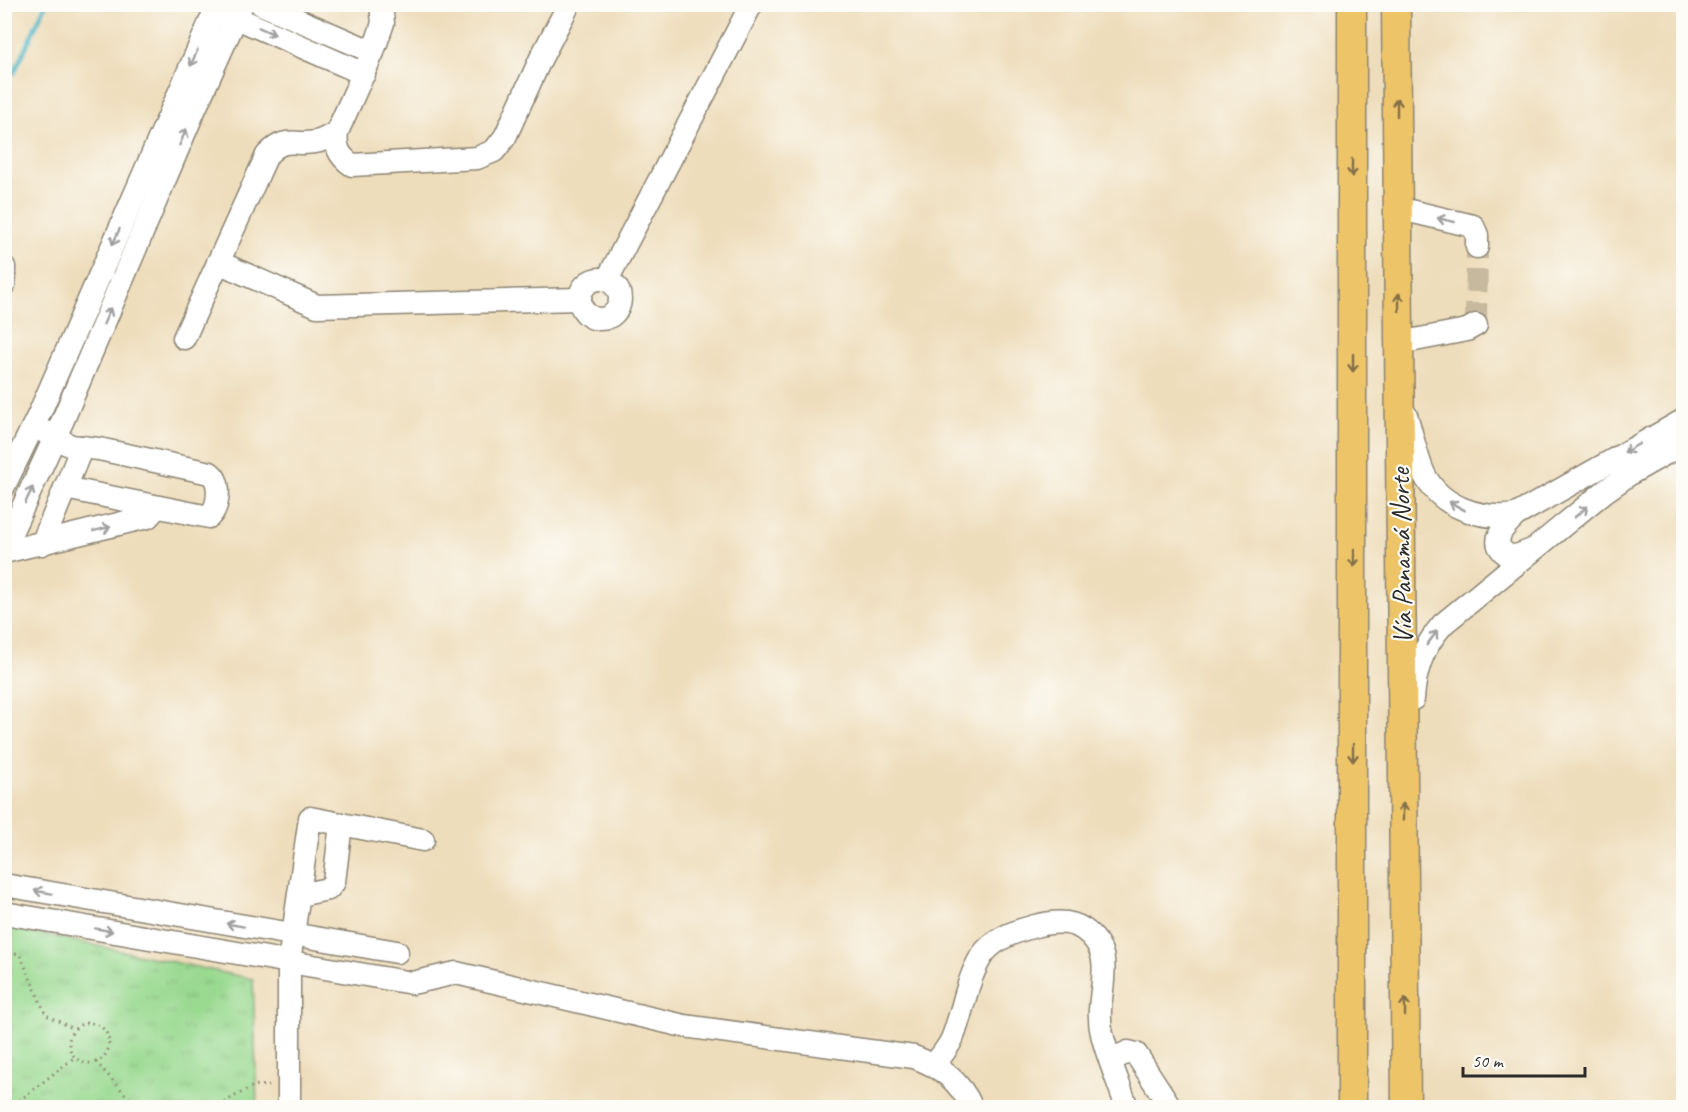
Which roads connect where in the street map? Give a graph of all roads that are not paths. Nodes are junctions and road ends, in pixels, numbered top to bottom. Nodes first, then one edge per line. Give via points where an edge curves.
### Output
1 (261, 4) edge
2 (381, 4) edge
3 (568, 4) edge
4 (1352, 4) edge
5 (1396, 4) edge
6 (751, 5) edge
7 (228, 9) edge
8 (373, 52) junction
9 (364, 74) junction
10 (337, 132) junction
11 (1397, 208) junction
12 (1477, 248) tunnel mouth
13 (219, 262) junction
14 (4, 267) edge
15 (607, 280) junction
16 (4, 284) edge
17 (580, 299) junction
18 (1476, 325) dead end
19 (184, 338) dead end
20 (1399, 343) junction
21 (1400, 391) junction
22 (37, 419) junction
23 (1683, 420) edge
24 (59, 430) junction
25 (1683, 442) edge
26 (90, 448) junction
27 (4, 486) edge
28 (65, 488) junction
29 (157, 507) junction
30 (1516, 514) junction
31 (42, 544) junction
32 (1535, 549) junction
33 (4, 550) edge
34 (1403, 732) junction
35 (341, 824) junction
36 (423, 840) dead end
37 (4, 885) edge
38 (298, 895) junction
39 (4, 913) edge
40 (293, 935) junction
41 (397, 952) dead end
42 (289, 962) junction
43 (1405, 1040) junction
44 (1111, 1060) junction
45 (934, 1065) junction
46 (289, 1096) edge
47 (972, 1107) edge
48 (1127, 1107) edge
49 (1171, 1107) edge
50 (1352, 1107) edge
51 (1406, 1107) edge
52 (1419, 1107) edge

1 - 8 street
2 - 8 street via 383,23
3 - 10 street via 505,137 494,151 477,158 352,165 338,152
4 -> 50 main road, Vía Panamá Norte
11 -> 5 main road, Vía Panamá Norte
6 - 15 street
7 -> 9 street
7 -> 22 street
24 -> 7 street via 193,113
8 - 9 street
9 - 10 street
10 - 13 street via 314,142 286,143 267,155
12 -> 11 street via 1473,226
20 -> 11 main road, Vía Panamá Norte
13 - 17 street via 317,306
13 - 19 street
14 - 16 street
15 - 17 street via 592,281 581,291
15 - 17 street via 619,292 620,301 611,316 603,320 586,315
18 - 20 street
20 - 21 main road, Vía Panamá Norte
30 -> 21 street via 1477,514 1441,495 1424,473
21 - 34 main road, Vía Panamá Norte
22 - 24 street
22 - 27 street
23 -> 30 street
24 - 26 street via 70,446
33 -> 24 street
32 -> 25 street via 1613,486
26 - 28 street
26 - 29 street via 216,477 214,512 209,517
28 - 29 street
28 - 31 street
31 -> 29 street via 148,517
30 - 32 street via 1499,535 1498,545 1504,553 1514,556
31 - 33 street
34 -> 32 street via 1412,715 1417,669 1433,636
43 -> 34 main road, Vía Panamá Norte
35 - 36 street
35 - 38 street via 334,882 328,888
35 - 38 street via 310,818
40 -> 37 street
38 - 40 street
39 -> 42 street
40 - 41 street
40 - 42 street
42 - 45 street via 412,983 456,973 684,1026 914,1057
42 - 46 street
43 - 51 main road, Vía Panamá Norte
43 - 52 street via 1415,1059
44 - 45 street via 1100,1016 1103,952 1094,936 1079,926 1056,922 1020,930 982,955 951,1041
44 - 48 street
44 - 49 street via 1128,1052 1136,1054
45 - 47 street via 952,1077

